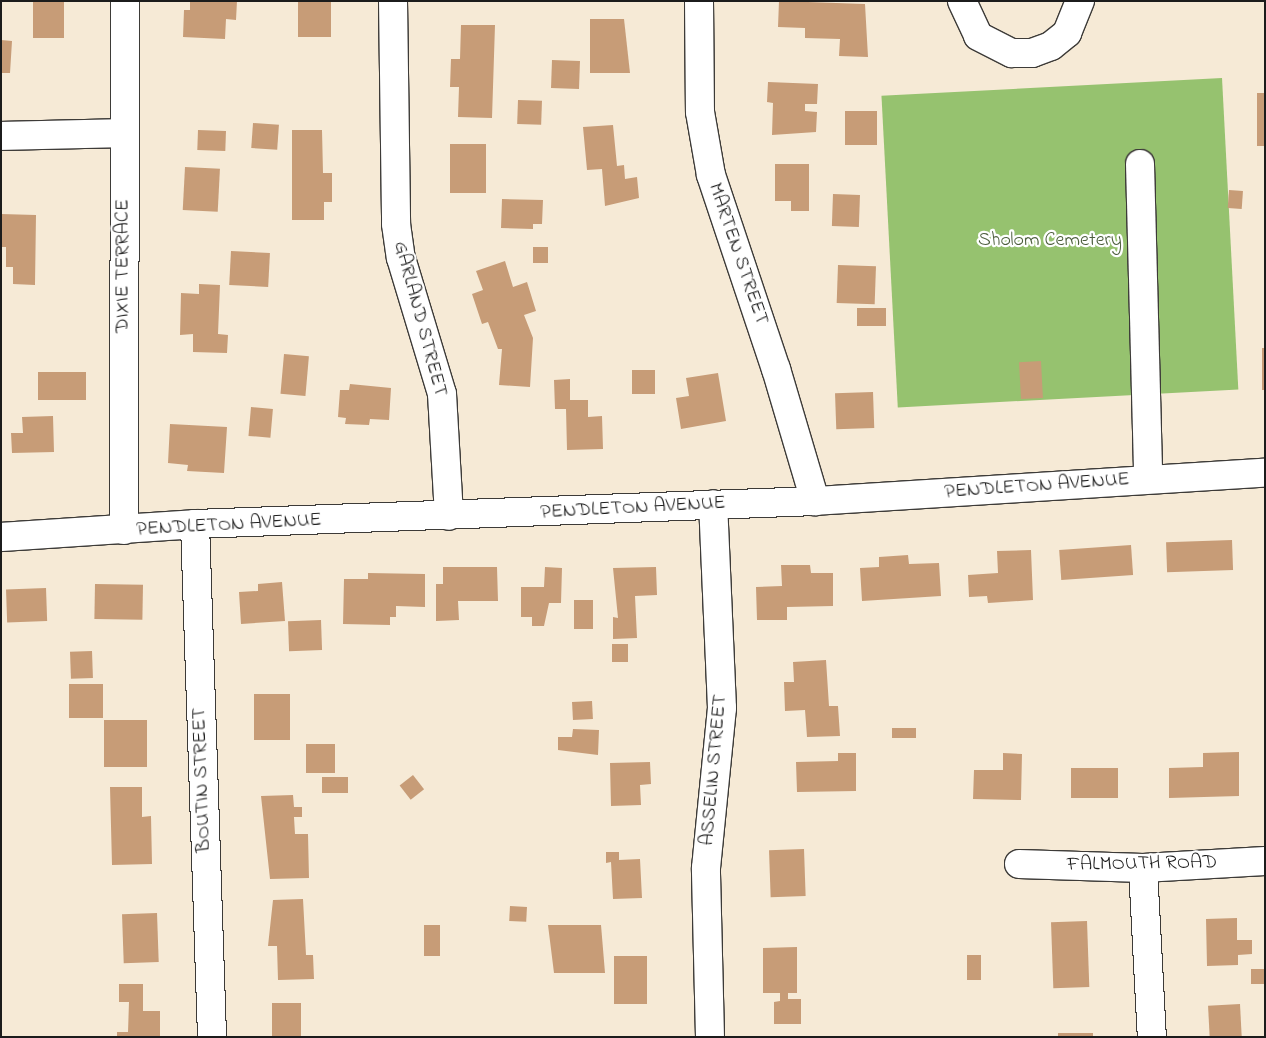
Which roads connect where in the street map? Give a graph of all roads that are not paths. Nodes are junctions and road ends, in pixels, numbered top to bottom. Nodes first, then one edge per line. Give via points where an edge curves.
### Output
1 (126, 1) edge
2 (393, 1) edge
3 (699, 1) edge
4 (962, 1) edge
5 (1080, 1) edge
6 (124, 133) junction
7 (1, 136) edge
8 (1140, 164) dead end
9 (1265, 473) edge
10 (1148, 478) junction
11 (814, 501) junction
12 (713, 504) junction
13 (449, 516) junction
14 (194, 524) junction
15 (124, 530) junction
16 (1, 537) edge
17 (1265, 861) edge
18 (1018, 864) dead end
19 (1144, 868) junction
20 (212, 1037) edge
21 (710, 1037) edge
22 (1152, 1037) edge

1 - 6 street, DIXIE TERRACE
2 - 13 street, GARLAND STREET via 396,224 401,258 442,394
3 - 11 street, MARTEN STREET via 700,112 711,175 765,332
4 - 5 street via 978,36 1012,53 1032,53 1051,46 1067,33
6 - 7 street
6 - 15 street, DIXIE TERRACE
8 - 10 street
9 - 10 street, PENDLETON AVENUE
10 - 11 street, PENDLETON AVENUE
11 - 12 street, PENDLETON AVENUE
12 - 13 street, PENDLETON AVENUE
12 - 21 street, ASSELIN STREET via 722,708 706,868
13 - 14 street, PENDLETON AVENUE
14 - 15 street, PENDLETON AVENUE
14 - 20 street, BOUTIN STREET
15 - 16 street, PENDLETON AVENUE
17 - 19 street, FALMOUTH ROAD
18 - 19 street, FALMOUTH ROAD
19 - 22 street

